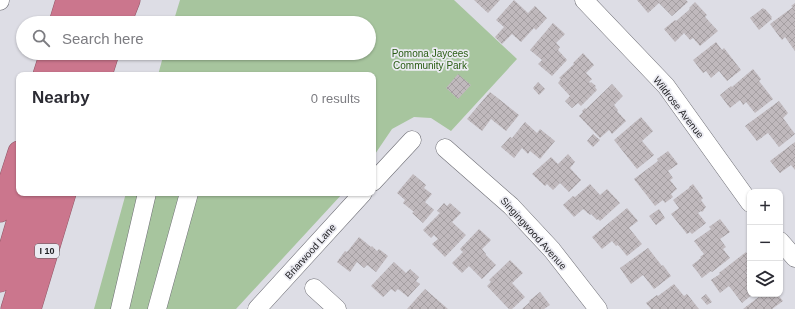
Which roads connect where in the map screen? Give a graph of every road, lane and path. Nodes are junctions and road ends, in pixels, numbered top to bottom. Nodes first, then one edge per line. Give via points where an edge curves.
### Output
1 (67, 0) edge
2 (85, 0) edge
3 (107, 0) edge
4 (129, 0) edge
5 (584, 0) edge
6 (62, 16) edge
7 (79, 16) edge
8 (102, 16) edge
9 (123, 16) edge
10 (48, 60) edge
11 (66, 60) edge
12 (88, 60) edge
13 (106, 60) edge
14 (45, 72) edge
15 (62, 72) edge
16 (85, 72) edge
17 (102, 72) edge
18 (412, 140) dead end
19 (445, 148) dead end
20 (16, 161) edge
21 (376, 179) edge
22 (25, 196) edge
23 (47, 196) edge
24 (64, 196) edge
25 (146, 196) edge
26 (188, 196) edge
27 (360, 196) edge
28 (747, 199) edge
29 (0, 211) edge
30 (783, 244) edge
31 (795, 258) edge
32 (0, 281) edge
33 (314, 288) dead end
34 (19, 307) edge
35 (120, 309) edge
36 (157, 309) edge
37 (257, 309) edge
38 (337, 309) edge
39 (598, 309) edge

1 - 6 highway
2 - 7 highway
3 - 8 highway
4 - 9 highway
5 - 28 street, Wildrose Avenue via 666,86
10 - 14 highway
11 - 15 highway
12 - 16 highway
13 - 17 highway
18 - 21 street
19 - 39 street, Singingwood Avenue via 511,206 552,250
20 - 29 highway
22 - 32 highway
23 - 34 highway
24 - 34 highway, I 10
25 - 35 street
26 - 36 street
27 - 37 street, Briarwood Lane
30 - 31 street
33 - 38 street

